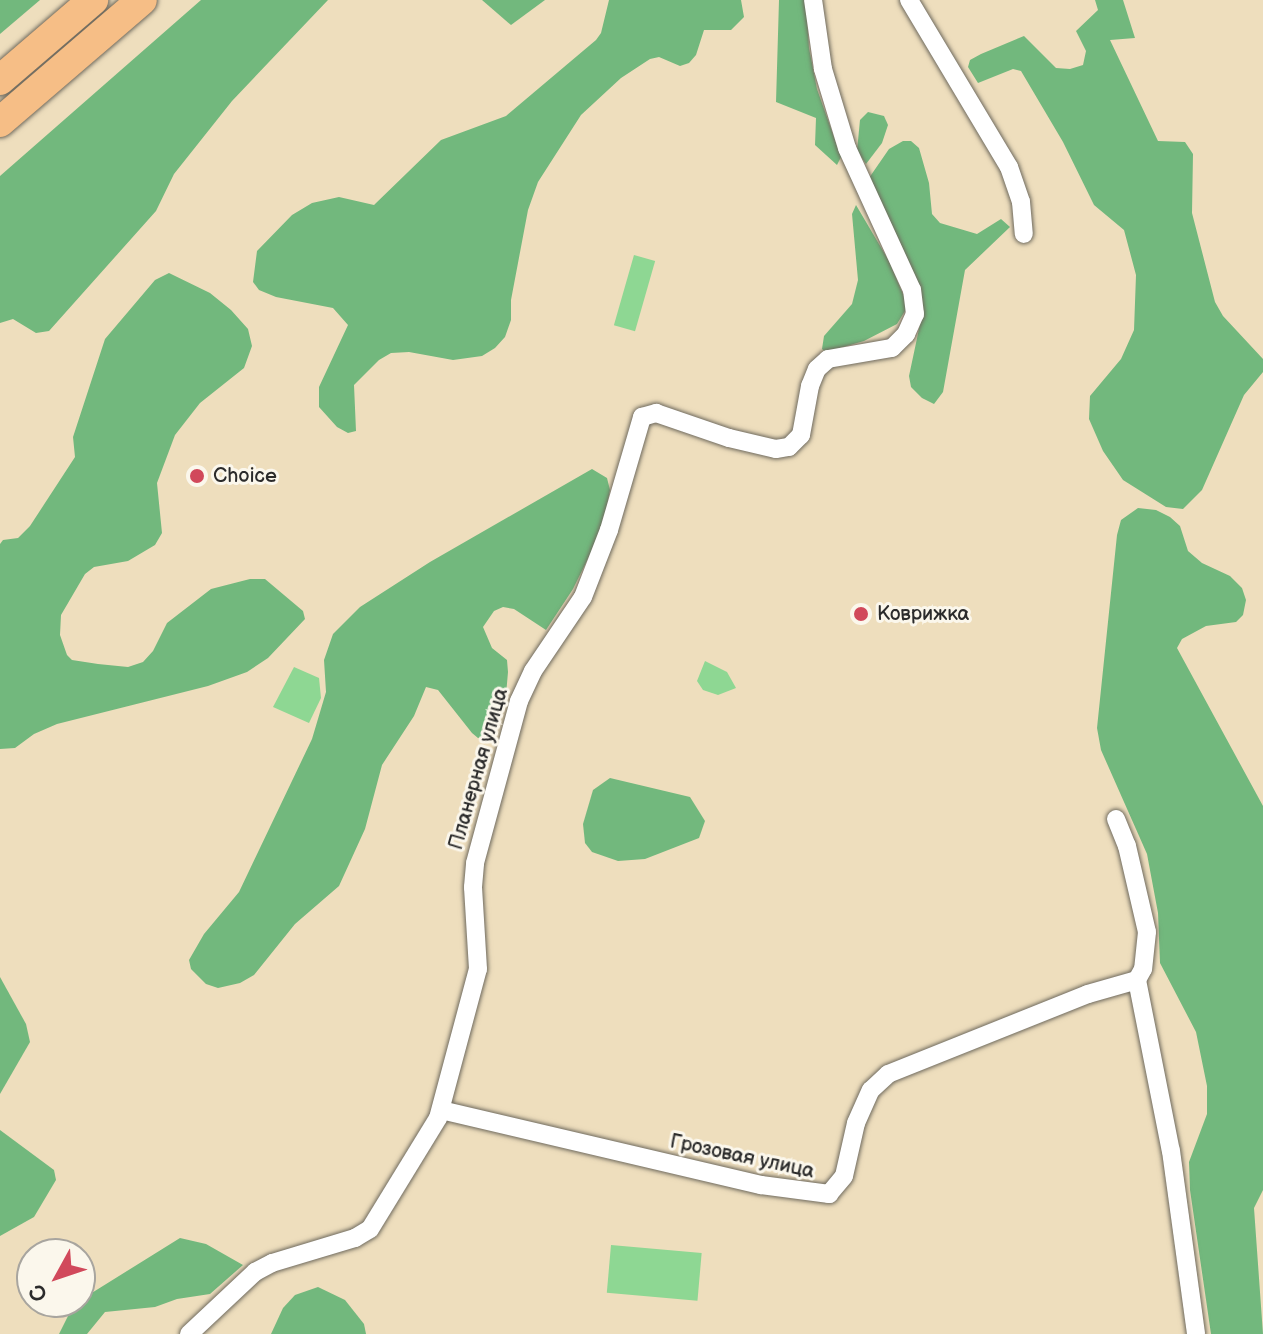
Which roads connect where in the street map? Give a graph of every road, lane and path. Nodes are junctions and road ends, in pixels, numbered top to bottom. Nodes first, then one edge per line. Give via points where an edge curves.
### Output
1 (93, 0) edge
2 (142, 0) edge
3 (813, 0) edge
4 (909, 0) edge
5 (0, 80) edge
6 (0, 122) edge
7 (1024, 234) dead end
8 (1116, 819) dead end
9 (1137, 980) junction
10 (441, 1110) junction
11 (189, 1334) edge
12 (1196, 1334) edge

1 - 5 highway
2 - 6 highway
3 - 10 street, Планерная улица via 823,69 847,148 912,290 915,314 892,348 828,359 817,369 801,435 789,447 729,438 656,413 642,417 583,597 519,701 475,863 478,969
4 - 7 street via 1009,167 1021,202
8 - 9 street via 1147,932
9 - 10 street, Грозовая улица via 1088,994 888,1074 871,1090 856,1123 844,1176 829,1194 761,1185
9 - 12 street via 1171,1151
10 - 11 street, Планерная улица via 370,1229 255,1272

